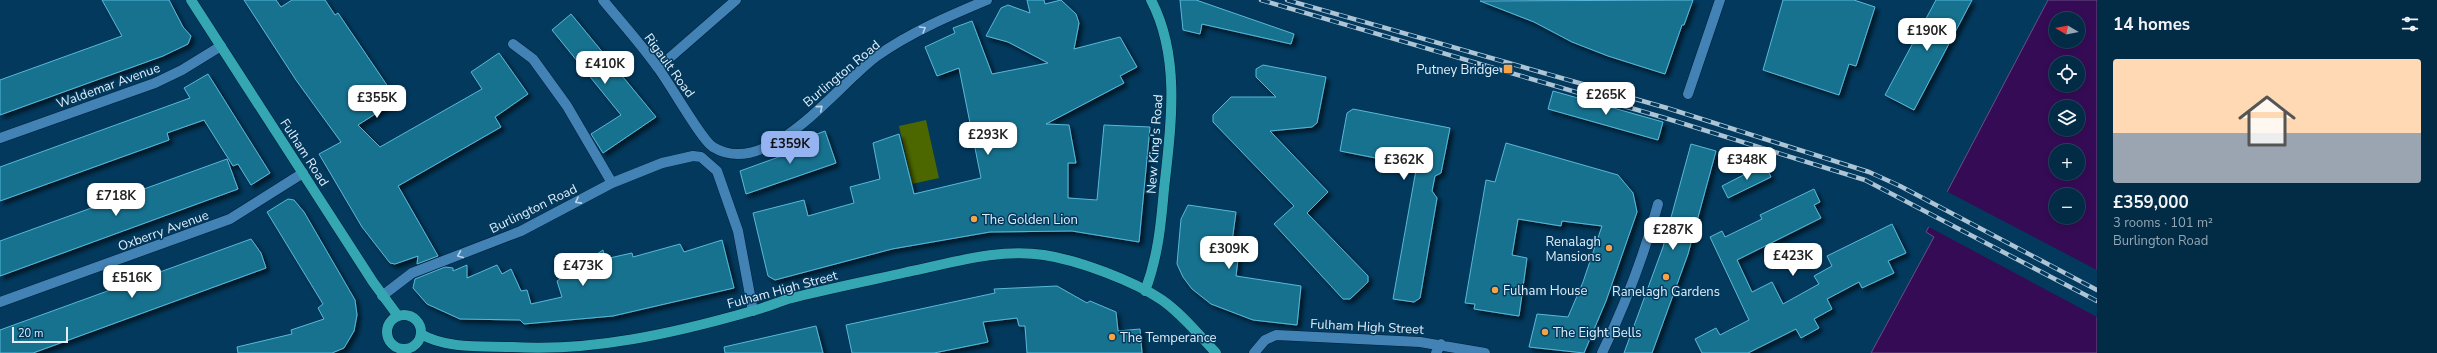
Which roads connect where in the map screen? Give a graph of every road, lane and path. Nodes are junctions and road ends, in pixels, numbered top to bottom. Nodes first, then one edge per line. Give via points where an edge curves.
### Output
1 (191, 0) edge
2 (603, 0) edge
3 (736, 0) edge
4 (987, 0) edge
5 (1151, 0) edge
6 (1720, 0) edge
7 (513, 44) dead end
8 (220, 46) junction
9 (658, 68) junction
10 (1688, 94) dead end
11 (0, 138) edge
12 (712, 147) joint
13 (303, 173) junction
14 (612, 183) junction
15 (1658, 204) dead end
16 (1145, 291) junction
17 (382, 296) junction
18 (0, 302) edge
19 (753, 311) junction
20 (398, 316) junction
21 (421, 334) junction
22 (1439, 348) edge
23 (390, 349) edge
24 (1216, 353) edge
25 (1254, 353) edge
26 (1485, 353) edge
27 (1602, 353) edge

1 - 8 main road, Fulham Road
2 - 9 street, Rigault Road
3 - 9 street
12 -> 4 street, Burlington Road via 729,153 745,154 779,141 877,57 928,26
5 - 16 main road, New King's Road via 1163,33 1172,93 1170,139 1158,249
6 - 10 street
7 - 14 street via 533,59 566,106
8 - 11 street, Waldemar Avenue via 182,70 155,83
8 - 13 main road, Fulham Road
9 - 12 street, Rigault Road
13 - 17 main road, Fulham Road
13 - 18 street, Oxberry Avenue via 230,219
14 -> 17 street, Burlington Road via 521,231 412,273
14 - 19 street, Burlington Road via 684,157 701,157 717,171 738,231
15 - 27 street via 1622,311
16 - 19 main road, Fulham High Street via 1077,263 1027,254 1000,254 860,282
16 - 24 main road, Fulham High Street via 1162,301
17 - 20 main road, Fulham Road
19 - 21 main road, Fulham High Street via 636,338 542,349 461,345 430,339
20 - 21 main road via 404,315 415,319 421,328
20 - 23 main road via 393,319 388,329
21 - 23 main road via 420,339 412,347
22 - 25 street, Fulham High Street via 1373,338 1276,335 1265,340
22 - 26 street, Fulham High Street

